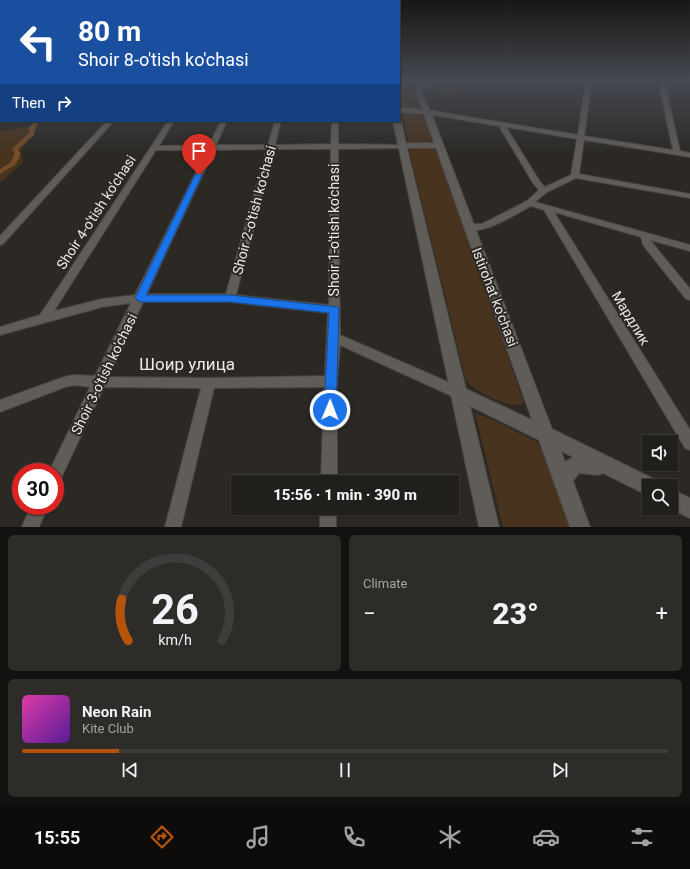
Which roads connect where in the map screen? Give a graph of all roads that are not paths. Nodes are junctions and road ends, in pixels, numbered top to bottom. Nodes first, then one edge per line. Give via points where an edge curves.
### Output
1 (423, 105) edge
2 (585, 105) edge
3 (666, 105) edge
4 (400, 110) edge
5 (426, 112) junction
6 (110, 122) edge
7 (171, 122) edge
8 (224, 122) edge
9 (278, 122) edge
10 (335, 122) edge
11 (397, 122) edge
12 (501, 124) junction
13 (581, 136) junction
14 (438, 145) junction
15 (403, 146) junction
16 (212, 147) junction
17 (272, 147) junction
18 (335, 147) junction
19 (154, 148) junction
20 (677, 153) junction
21 (690, 155) edge
22 (575, 176) junction
23 (544, 190) junction
24 (690, 196) edge
25 (530, 203) junction
26 (547, 208) junction
27 (468, 227) junction
28 (646, 236) junction
29 (0, 242) edge
30 (690, 248) edge
31 (690, 296) edge
32 (140, 298) junction
33 (230, 298) junction
34 (334, 310) junction
35 (44, 318) junction
36 (0, 331) edge
37 (334, 337) junction
38 (331, 381) junction
39 (100, 382) junction
40 (209, 383) junction
41 (459, 393) junction
42 (0, 406) edge
43 (547, 435) junction
44 (690, 443) edge
45 (61, 463) edge
46 (611, 468) junction
47 (329, 475) edge
48 (563, 482) junction
49 (642, 484) edge
50 (678, 502) edge
51 (690, 508) edge
52 (36, 515) edge
53 (328, 515) edge
54 (30, 527) edge
55 (173, 527) edge
56 (328, 527) edge
57 (489, 527) edge
58 (580, 527) edge

1 - 5 main road, Istirohat ko'chasi
2 - 13 street
3 - 20 street
4 - 5 main road
5 - 12 street
5 - 14 main road, Istirohat ko'chasi
6 - 29 street
7 - 19 street, Shoir 4-o'tish ko'chasi
8 - 16 street, Shoir 3-o'tish ko'chasi
9 - 17 street, Shoir 2-o'tish ko'chasi
10 - 18 street, Shoir 1-o'tish ko'chasi
11 - 15 main road
12 - 13 street
12 - 23 street via 536,183
13 - 20 street
13 - 22 street
14 - 15 main road
14 - 27 main road, Istirohat ko'chasi
15 - 18 street
15 - 41 main road
16 - 17 street
16 - 19 street
16 - 32 street, Shoir 3-o'tish ko'chasi
17 - 18 street
17 - 33 street, Shoir 2-o'tish ko'chasi
18 - 34 street, Shoir 1-o'tish ko'chasi
19 - 35 street, Shoir 4-o'tish ko'chasi
20 - 21 street
22 - 23 street
22 - 24 street
23 - 25 street
25 - 26 street
25 - 27 street via 484,227
26 - 28 street
26 - 44 street, Мардлик
27 - 43 main road, Istirohat ko'chasi
28 - 30 street
28 - 31 street via 646,243
32 - 33 street
32 - 35 street via 102,303
32 - 39 street, Shoir 3-o'tish ko'chasi
33 - 34 street
34 - 37 street, Shoir 1-o'tish ko'chasi
35 - 36 street
37 - 38 street, Shoir 1-o'tish ko'chasi
37 - 41 street
38 - 40 street, Шоир улица
38 - 47 street, Shoir 1-o'tish ko'chasi
39 - 40 street, Шоир улица
39 - 42 street, Шоир улица via 64,382
39 - 45 street, Shoir 3-o'tish ko'chasi
40 - 55 street
41 - 43 main road
41 - 57 main road
43 - 46 main road
43 - 48 main road, Istirohat ko'chasi
46 - 48 main road via 586,463 574,465 567,472
46 - 49 main road
48 - 58 main road, Istirohat ko'chasi
50 - 51 main road
52 - 54 street
53 - 56 street

